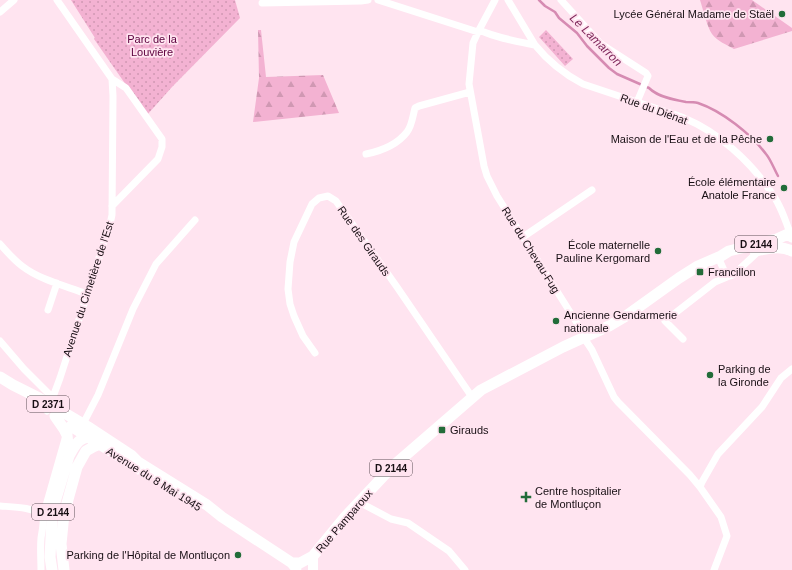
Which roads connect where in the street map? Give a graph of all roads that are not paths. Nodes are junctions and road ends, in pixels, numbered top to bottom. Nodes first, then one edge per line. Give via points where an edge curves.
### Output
1 (14, 0) edge
2 (57, 0) edge
3 (368, 0) edge
4 (378, 0) edge
5 (495, 0) edge
6 (508, 0) edge
7 (561, 0) edge
8 (262, 3) dead end
9 (0, 12) edge
10 (478, 31) junction
11 (535, 45) junction
12 (112, 79) junction
13 (470, 92) junction
14 (637, 102) junction
15 (366, 154) dead end
16 (592, 190) dead end
17 (112, 206) junction
18 (195, 220) dead end
19 (791, 235) edge
20 (523, 237) junction
21 (0, 244) edge
22 (760, 250) junction
23 (792, 251) edge
24 (720, 257) junction
25 (727, 277) junction
26 (57, 283) junction
27 (87, 294) junction
28 (48, 310) dead end
29 (584, 338) junction
30 (684, 339) dead end
31 (0, 341) edge
32 (315, 353) dead end
33 (792, 369) edge
34 (0, 377) edge
35 (60, 378) junction
36 (476, 394) junction
37 (48, 406) junction
38 (82, 432) junction
39 (66, 436) junction
40 (100, 444) junction
41 (69, 456) junction
42 (78, 467) junction
43 (707, 473) junction
44 (690, 475) junction
45 (700, 487) junction
46 (359, 502) junction
47 (0, 506) edge
48 (43, 516) junction
49 (222, 517) junction
50 (313, 556) junction
51 (300, 566) edge
52 (41, 570) edge
53 (52, 570) edge
54 (64, 570) edge
55 (313, 570) edge
56 (465, 570) edge
57 (714, 570) edge

1 - 9 street
2 - 12 street, Avenue du Cimetière de l'Est
3 - 8 street
4 - 10 street
5 - 10 street, Rue du Chevau-Fug
6 - 11 street, Rue du Diénat
7 - 14 street via 601,44 646,73 647,80
10 - 11 street
10 - 13 street, Rue du Chevau-Fug via 473,43
11 - 14 street, Rue du Diénat via 544,56 572,78
12 - 17 street, Avenue du Cimetière de l'Est
12 - 17 street via 126,88 162,139 162,147 158,159
13 - 15 street via 419,106 408,131 401,138 381,151
13 - 20 street, Rue du Chevau-Fug via 486,176
14 - 19 street, Rue du Diénat via 684,118 729,146 747,162 772,192
16 - 20 street
17 - 27 street, Avenue du Cimetière de l'Est via 110,224
18 - 38 street via 156,264 133,309
19 - 24 main road, D 2144 via 729,251
20 - 29 street, Rue du Chevau-Fug
21 - 26 street via 22,266
22 - 23 main road, D 2144 via 775,248
22 - 24 main road, D 2144
22 - 25 street via 733,275
24 - 25 street
24 - 29 main road, D 2144 via 698,266 626,316
25 - 30 street via 715,282 665,321
26 - 27 street
26 - 28 street
27 - 35 street, Avenue du Cimetière de l'Est
29 - 36 main road, D 2144
29 - 44 street, Rue du Chevau-Fug via 618,402
31 - 37 street via 24,369
32 - 36 street, Rue des Girauds via 303,336 290,304 290,262 294,242 312,204 319,198 328,196 336,201
33 - 43 street via 718,454
34 - 37 main road, Avenue du 8 Mai 1945 / D 2371
35 - 37 street
35 - 37 street
36 - 46 main road, Rue Pamparoux / D 2144 via 392,467
37 - 38 main road, Avenue du 8 Mai 1945 / D 2144
37 - 39 main road
38 - 40 main road, Avenue du 8 Mai 1945 / D 2144
38 - 41 main road, D 2144
38 - 42 main road, D 2144
38 - 49 main road, Avenue du 8 Mai 1945 / D 2144 via 131,455
39 - 41 main road
39 - 48 street
40 - 42 main road, D 2144 via 86,451
40 - 49 main road, Avenue du 8 Mai 1945 / D 2144 via 204,510
41 - 53 main road, D 2144 via 52,518
42 - 54 main road, D 2144 via 64,514 61,544
43 - 44 street
43 - 45 street
44 - 45 street, Rue du Chevau-Fug
45 - 57 street, Rue du Chevau-Fug via 721,517 727,536
46 - 50 main road, Rue Pamparoux / D 2144
46 - 56 street via 391,519 408,523 449,551
47 - 48 street via 33,510
48 - 52 street
49 - 51 main road, Avenue du 8 Mai 1945 / D 2144
50 - 51 main road, Rue Pamparoux / D 2144
50 - 55 main road

